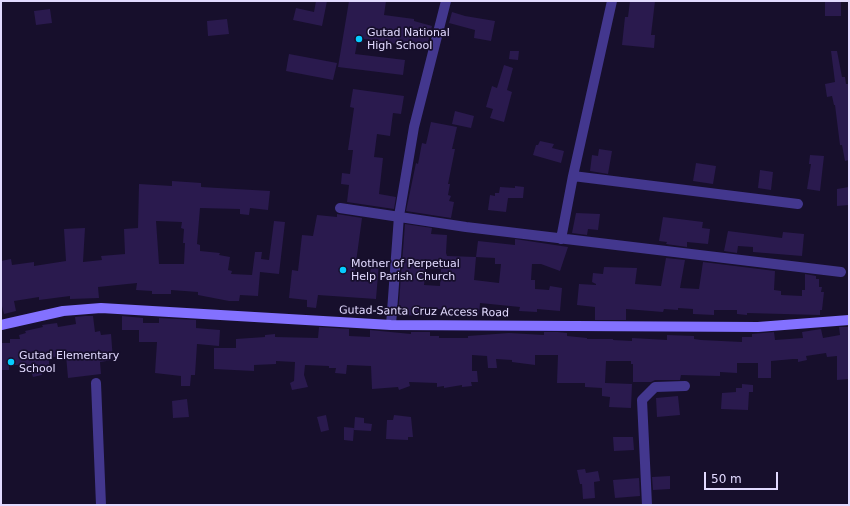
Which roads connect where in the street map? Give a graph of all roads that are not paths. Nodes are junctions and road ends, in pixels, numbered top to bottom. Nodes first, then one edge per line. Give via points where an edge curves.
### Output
1 (446, 1) edge
2 (612, 1) edge
3 (573, 176) junction
4 (798, 204) dead end
5 (340, 208) dead end
6 (399, 216) junction
7 (561, 239) junction
8 (841, 272) dead end
9 (849, 320) edge
10 (1, 325) edge
11 (391, 326) junction
12 (96, 383) dead end
13 (686, 386) dead end
14 (101, 505) edge
15 (647, 505) edge

1 - 6 street via 414,127
2 - 3 street
3 - 4 street
3 - 7 street
5 - 6 street
6 - 7 street
6 - 11 street
7 - 8 street
9 - 11 main road, Gutad-Santa Cruz Access Road via 758,328
10 - 11 main road, Gutad-Santa Cruz Access Road via 63,311 101,308
12 - 14 street
13 - 15 street via 655,387 642,400

